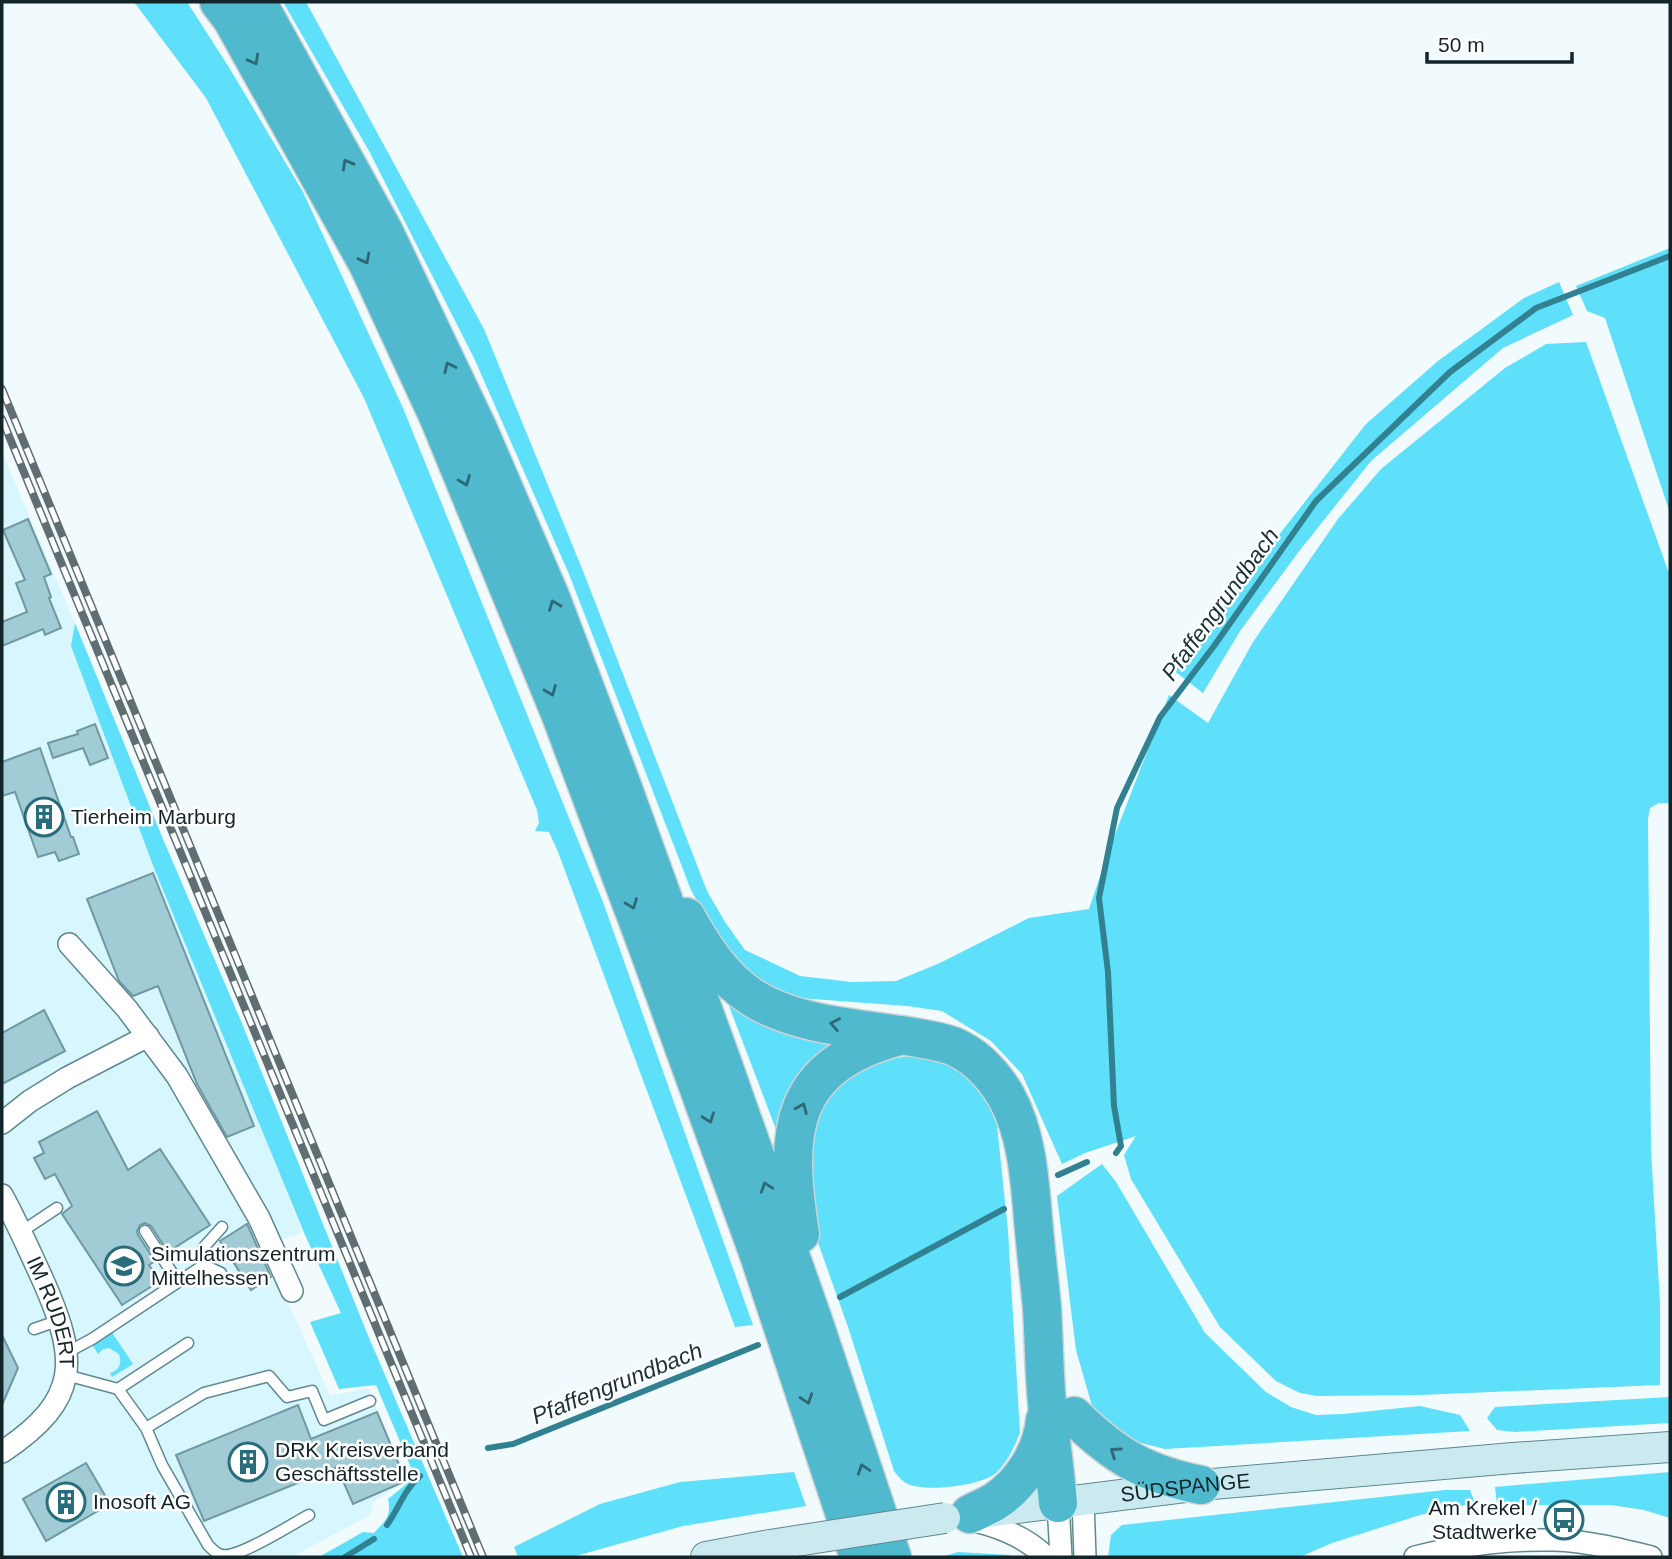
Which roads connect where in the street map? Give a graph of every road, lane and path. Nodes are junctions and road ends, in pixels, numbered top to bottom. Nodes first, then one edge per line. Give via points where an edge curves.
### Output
1 (219, 2) edge
2 (257, 2) edge
3 (621, 783) junction
4 (69, 944) dead end
5 (148, 1035) junction
6 (902, 1035) junction
7 (2, 1123) edge
8 (2, 1195) edge
9 (57, 1208) dead end
10 (222, 1227) dead end
11 (145, 1231) dead end
12 (21, 1232) junction
13 (204, 1265) junction
14 (220, 1273) dead end
15 (178, 1282) junction
16 (292, 1291) dead end
17 (60, 1320) junction
18 (813, 1320) junction
19 (34, 1329) dead end
20 (188, 1342) dead end
21 (66, 1353) junction
22 (66, 1375) junction
23 (118, 1388) junction
24 (370, 1401) dead end
25 (1060, 1409) junction
26 (146, 1428) junction
27 (1670, 1447) edge
28 (2, 1451) edge
29 (1201, 1485) junction
30 (1071, 1502) junction
31 (309, 1515) dead end
32 (956, 1516) junction
33 (706, 1557) edge
34 (859, 1557) edge
35 (892, 1557) edge
36 (1046, 1557) edge
37 (1060, 1557) edge
38 (1085, 1557) edge
39 (1415, 1557) edge
40 (1651, 1557) edge

1 -> 34 highway via 368,264 439,418 560,713 647,945 754,1242
3 -> 2 highway via 550,596 478,429 384,232
6 -> 3 highway via 799,1017 754,999 736,986 687,919
18 -> 3 highway
4 - 5 street
5 - 7 street via 67,1078
5 - 16 street via 177,1076 253,1208
18 -> 6 highway via 792,1171 797,1121 806,1098 835,1066 876,1042
6 - 25 highway via 953,1046 968,1054 983,1065 1014,1112 1023,1139 1042,1309
8 - 12 street, IM RUDERT
9 - 12 lane
10 - 13 lane via 204,1247
11 - 15 lane
12 - 17 street, IM RUDERT
13 - 14 lane
13 - 15 lane
15 - 21 lane
17 - 19 lane
17 - 21 street, IM RUDERT
35 -> 18 highway
20 - 23 lane
21 - 22 street, IM RUDERT
22 - 23 lane
22 - 28 street, IM RUDERT via 50,1410
23 - 26 lane
24 - 26 lane via 324,1420 312,1391 287,1397 268,1376 204,1393
29 -> 25 highway via 1155,1473 1125,1459
25 - 30 highway
25 - 32 highway via 1018,1481 996,1501
26 - 31 lane via 208,1545 219,1555 231,1556
27 - 29 main road, SÜDSPANGE
29 - 30 main road, SÜDSPANGE
30 - 32 main road, SÜDSPANGE
30 - 37 street
30 - 38 street
32 - 33 main road, SÜDSPANGE, bridge
32 - 36 street via 1014,1535
39 - 40 street via 1556,1540

